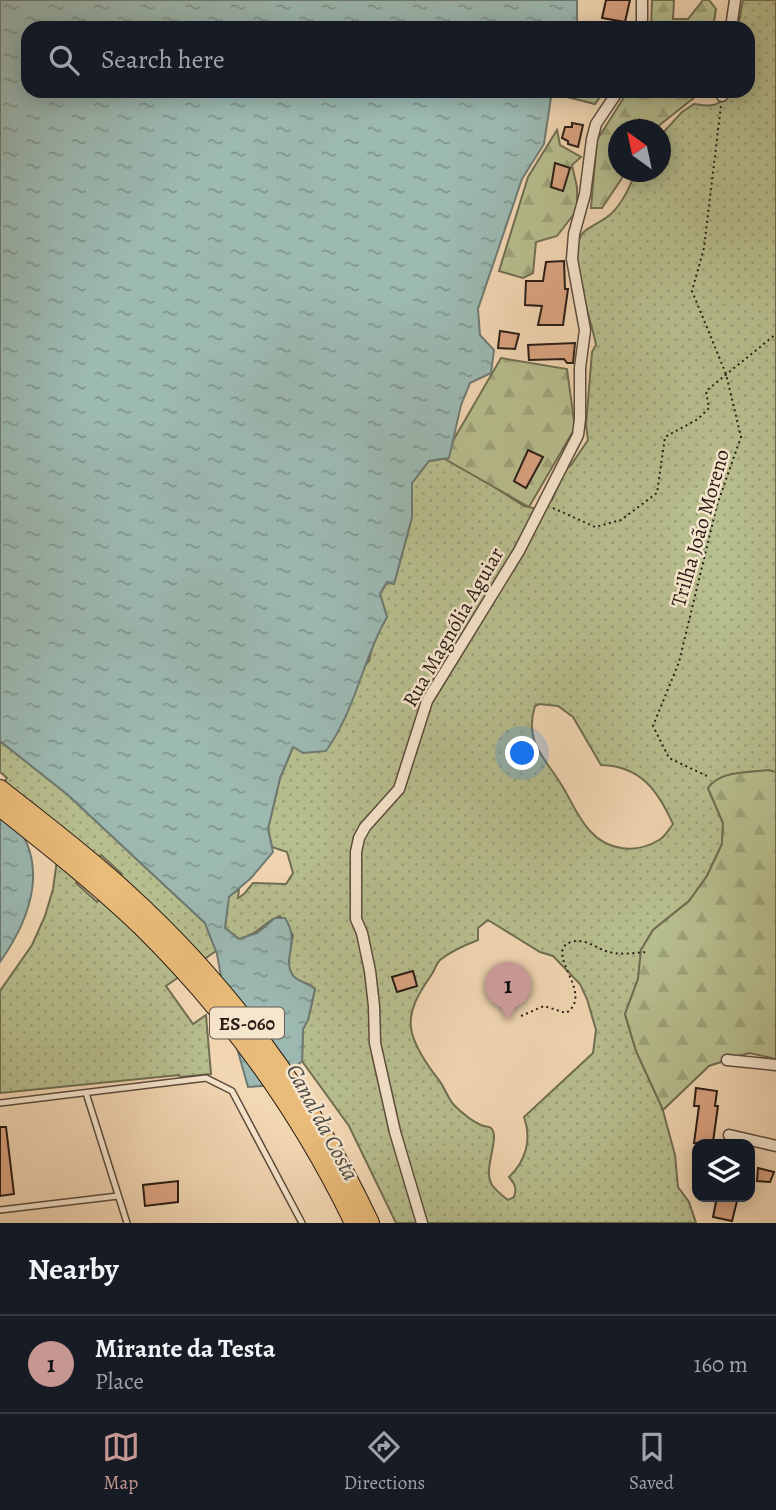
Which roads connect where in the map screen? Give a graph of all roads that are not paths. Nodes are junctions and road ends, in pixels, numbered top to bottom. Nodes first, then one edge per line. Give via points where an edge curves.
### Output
1 (642, 0) edge
2 (735, 0) edge
3 (642, 21) edge
4 (732, 21) edge
5 (613, 98) edge
6 (0, 789) edge
7 (0, 807) edge
8 (727, 1060) dead end
9 (776, 1065) edge
10 (86, 1093) junction
11 (0, 1103) edge
12 (730, 1135) dead end
13 (776, 1146) edge
14 (118, 1196) junction
15 (0, 1210) edge
16 (127, 1223) edge
17 (302, 1223) edge
18 (354, 1223) edge
19 (370, 1223) edge
20 (422, 1223) edge

1 - 3 street
2 - 4 street
5 - 20 street, Rua Magnólia Aguiar via 596,124 572,247 585,330 578,435 519,551 427,701 398,789 365,827 356,852 356,919 370,971 375,1043 394,1132
6 - 19 main road, ES-060 via 115,882 215,984 306,1107
7 - 18 main road, ES-060 via 120,906 204,993 294,1115
8 - 9 street
10 - 11 lane
10 - 14 lane
10 - 17 lane via 206,1078 232,1091
12 - 13 street
14 - 15 lane
14 - 16 lane

